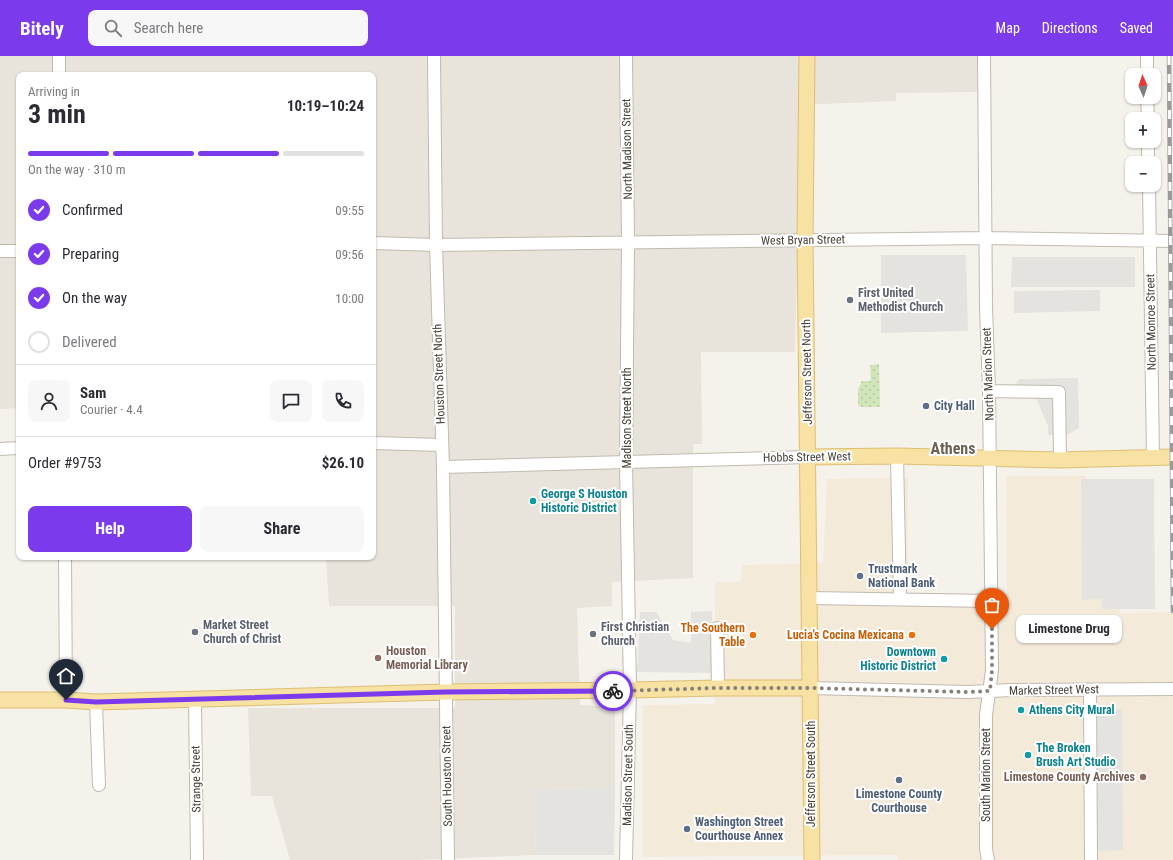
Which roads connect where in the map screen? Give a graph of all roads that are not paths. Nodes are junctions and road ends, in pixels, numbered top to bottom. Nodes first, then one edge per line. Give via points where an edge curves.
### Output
1 (59, 56) edge
2 (434, 56) edge
3 (626, 56) edge
4 (807, 56) edge
5 (984, 56) edge
6 (1147, 56) edge
7 (1147, 68) edge
8 (59, 72) edge
9 (1149, 192) edge
10 (985, 238) junction
11 (805, 240) junction
12 (1150, 241) junction
13 (1172, 241) edge
14 (628, 242) junction
15 (376, 243) edge
16 (436, 245) junction
17 (0, 251) edge
18 (16, 251) edge
19 (990, 391) junction
20 (376, 443) edge
21 (441, 445) junction
22 (16, 448) edge
23 (0, 449) edge
24 (897, 456) junction
25 (808, 457) junction
26 (1172, 457) edge
27 (1153, 458) junction
28 (990, 459) junction
29 (1060, 460) junction
30 (626, 462) junction
31 (443, 467) junction
32 (65, 560) edge
33 (810, 598) junction
34 (900, 599) junction
35 (992, 601) junction
36 (717, 628) dead end
37 (718, 688) junction
38 (811, 688) junction
39 (1173, 689) edge
40 (630, 690) junction
41 (1090, 690) junction
42 (990, 691) junction
43 (445, 692) junction
44 (195, 699) junction
45 (0, 700) edge
46 (66, 700) junction
47 (96, 702) junction
48 (98, 785) dead end
49 (197, 860) edge
50 (448, 860) edge
51 (626, 860) edge
52 (812, 860) edge
53 (988, 860) edge
54 (1091, 860) edge

1 - 8 street
2 - 16 street, Houston Street North
3 - 14 street, North Madison Street
4 - 11 main road, Jefferson Street North
5 - 10 street, North Marion Street
6 - 7 street
9 - 12 street, North Monroe Street
10 - 11 street, West Bryan Street
10 - 12 street, West Bryan Street
10 - 19 street, North Marion Street
11 - 14 street, West Bryan Street
11 - 25 main road, Jefferson Street North
12 - 13 street, West Bryan Street
12 - 27 street, North Monroe Street
14 - 16 street, West Bryan Street
14 - 30 street, Madison Street North
15 - 16 street, West Bryan Street
16 - 21 street, Houston Street North
17 - 18 street
19 - 28 street, North Marion Street
19 - 29 street via 1059,392
20 - 21 street
21 - 31 street, Houston Street North
22 - 23 street
24 - 25 main road, Hobbs Street West
24 - 28 main road, Hobbs Street West
24 - 34 street
25 - 30 street, Hobbs Street West
25 - 33 main road, Jefferson Street North
26 - 27 main road, Hobbs Street West
27 - 29 main road, Hobbs Street West
28 - 29 main road, Hobbs Street West
28 - 35 street, North Marion Street
30 - 31 street, Hobbs Street West
30 - 40 street, Madison Street North
31 - 43 street, Houston Street North
32 - 46 street
33 - 34 street
33 - 38 main road, Jefferson Street North
34 - 35 street
35 - 42 street, North Marion Street
36 - 37 street
37 - 38 main road, Market Street West
37 - 40 main road, Market Street West
38 - 42 street, Market Street West
38 - 52 main road, Jefferson Street South
39 - 41 street, Market Street West
40 - 43 main road, Market Street West
40 - 51 street, Madison Street South
41 - 42 street, Market Street West
41 - 54 street
42 - 53 street, South Marion Street via 986,715
43 - 44 main road, Market Street West
43 - 50 street, South Houston Street
44 - 47 main road, Market Street West
44 - 49 street, Strange Street
45 - 46 main road, Market Street West
46 - 47 main road, Market Street West
47 - 48 street

